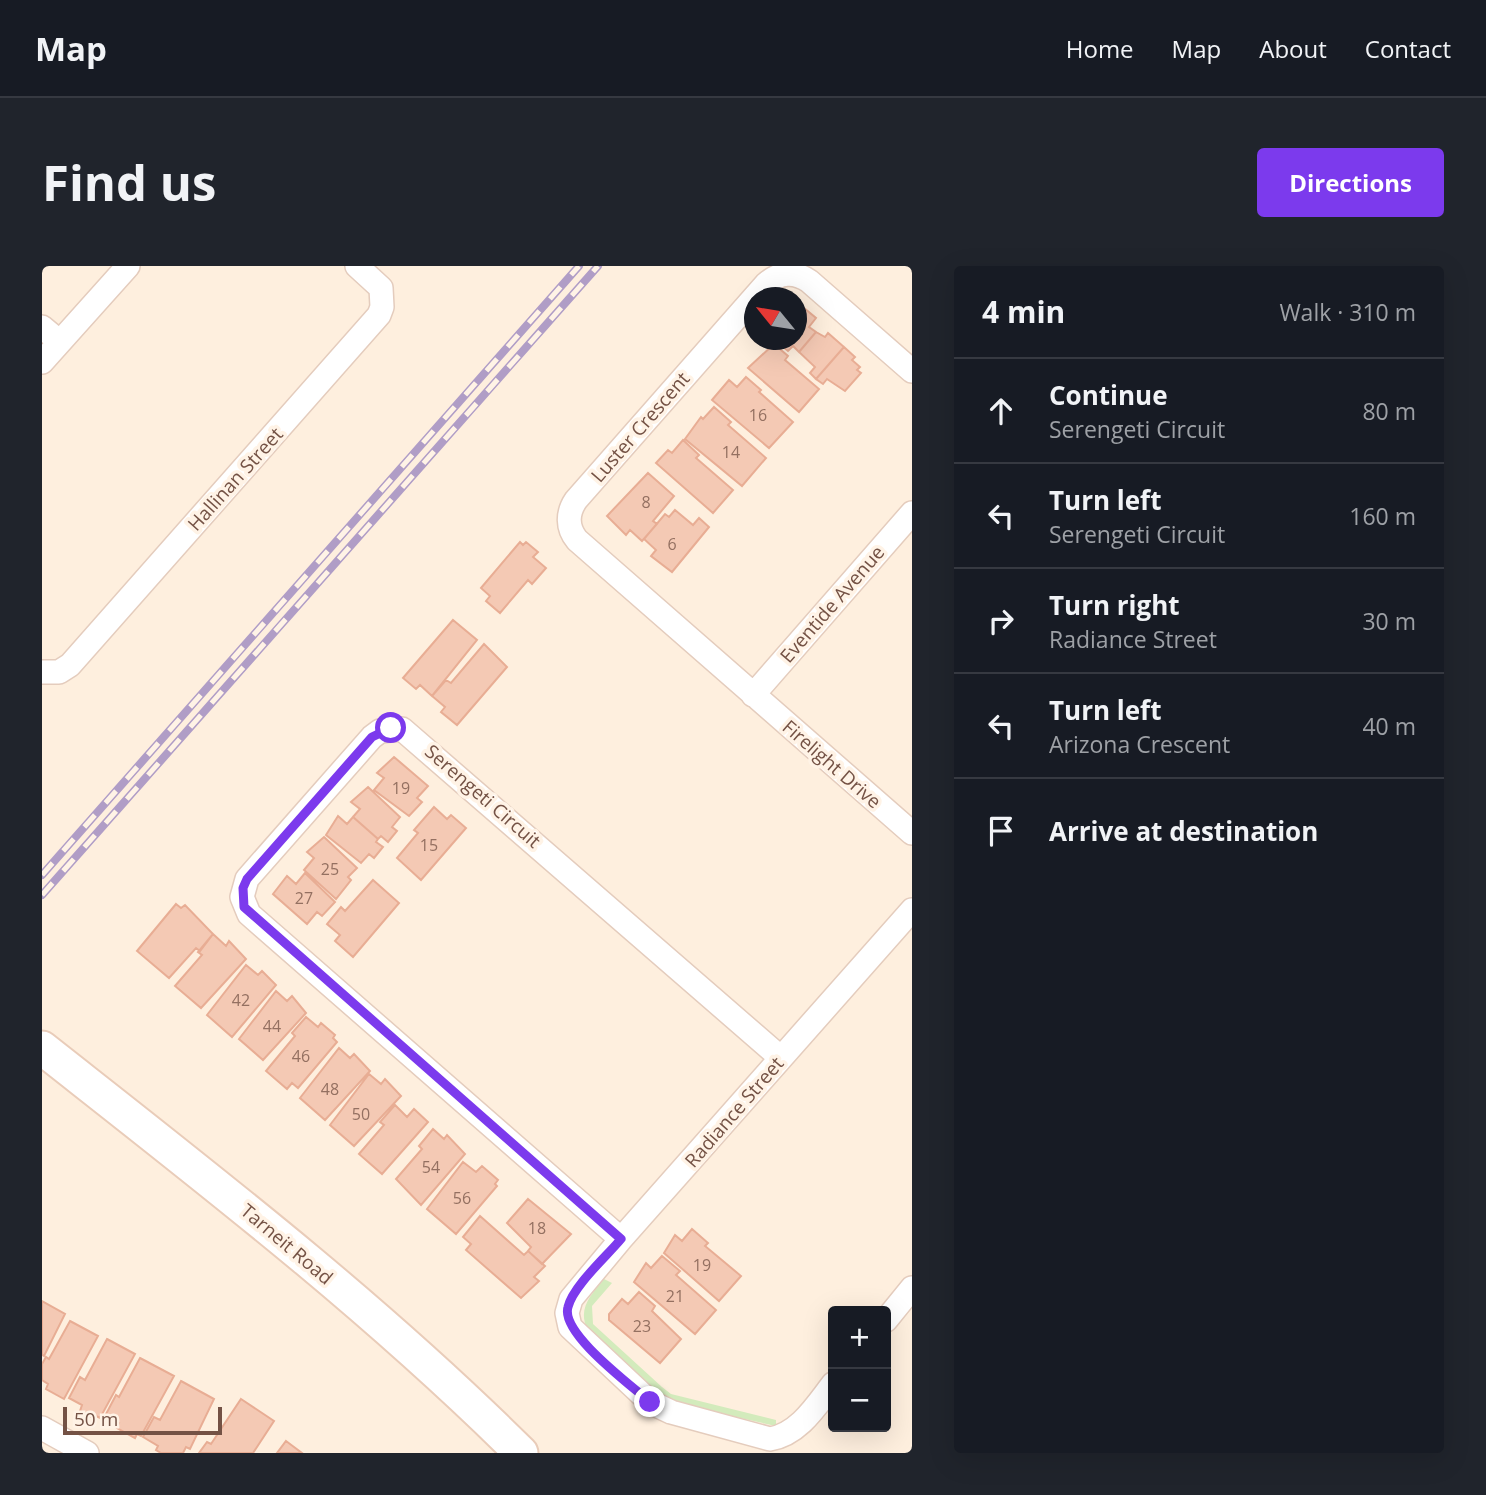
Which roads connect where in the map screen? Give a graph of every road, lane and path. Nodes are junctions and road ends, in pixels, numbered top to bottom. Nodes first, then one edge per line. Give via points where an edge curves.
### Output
1 (128, 266) edge
2 (357, 266) edge
3 (42, 327) edge
4 (60, 342) junction
5 (42, 362) edge
6 (912, 371) edge
7 (912, 513) edge
8 (42, 672) edge
9 (753, 695) junction
10 (912, 833) edge
11 (912, 909) edge
12 (42, 1048) edge
13 (781, 1058) junction
14 (621, 1239) junction
15 (912, 1288) edge
16 (891, 1314) edge
17 (828, 1390) edge
18 (42, 1428) edge
19 (82, 1452) edge
20 (521, 1453) edge

1 - 4 street
2 - 8 street, Hallinan Street via 381,288 379,315 70,665 59,672
3 - 4 street
4 - 5 street
6 - 9 street, Luster Crescent via 809,281 793,274 779,275 766,284 572,505 570,524 577,540
7 - 9 street, Eventide Avenue
9 - 10 street, Firelight Drive
11 - 13 street, Radiance Street
12 - 20 street, Tarneit Road via 295,1247 453,1386
13 - 14 street, Radiance Street
13 - 14 street, Serengeti Circuit via 402,729 380,731 372,737 300,818 247,879 242,897 249,914
14 - 17 street, Radiance Street via 575,1293 567,1320 576,1335 650,1402 670,1412 770,1439 791,1432
15 - 16 street
18 - 19 street

